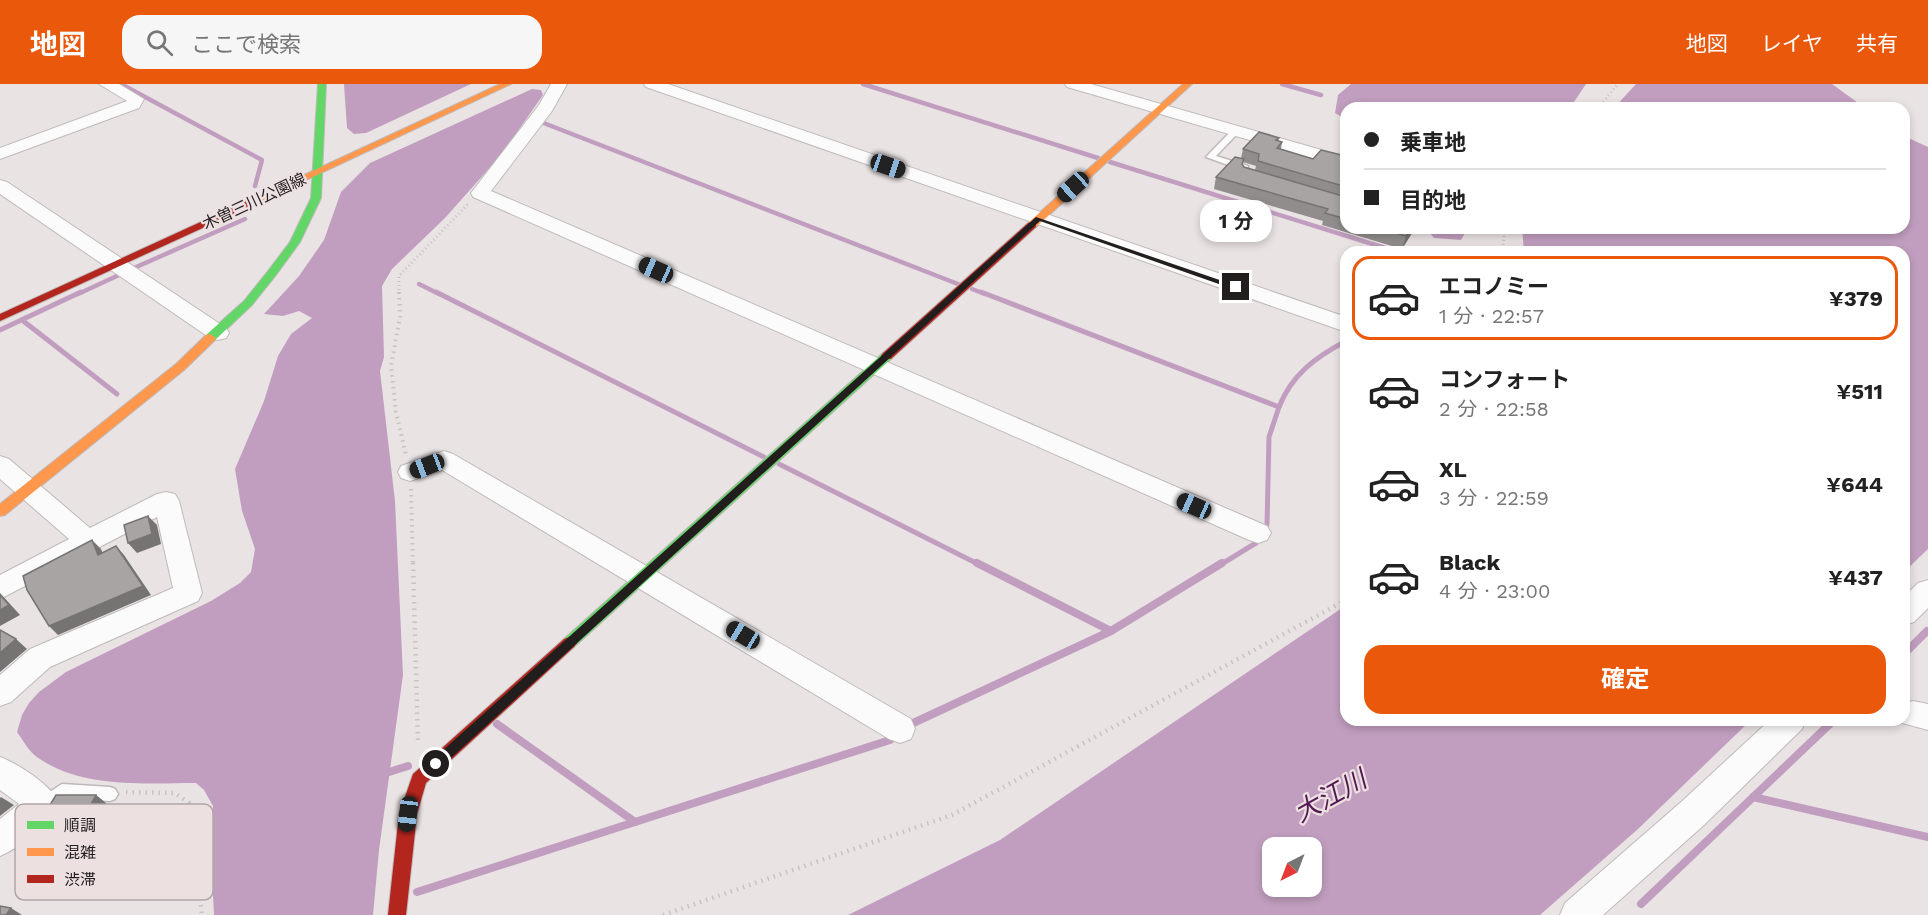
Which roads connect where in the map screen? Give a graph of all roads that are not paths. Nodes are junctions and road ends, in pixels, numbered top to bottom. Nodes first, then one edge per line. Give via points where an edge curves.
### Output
1 (107, 84) edge
2 (322, 84) edge
3 (507, 84) edge
4 (559, 84) edge
5 (652, 84) edge
6 (1073, 84) edge
7 (1188, 84) edge
8 (1160, 109) junction
9 (1236, 131) junction
10 (0, 154) edge
11 (1340, 161) edge
12 (317, 171) junction
13 (1245, 175) edge
14 (0, 186) edge
15 (1039, 219) junction
16 (116, 264) junction
17 (0, 318) edge
18 (1340, 323) edge
19 (218, 333) junction
20 (875, 366) junction
21 (0, 465) edge
22 (410, 472) dead end
23 (27, 489) junction
24 (0, 511) edge
25 (1258, 533) dead end
26 (88, 542) junction
27 (644, 577) junction
28 (0, 588) edge
29 (1928, 591) edge
30 (1910, 608) edge
31 (0, 693) edge
32 (1785, 726) edge
33 (900, 729) dead end
34 (0, 771) edge
35 (110, 795) road end
36 (44, 804) joint
37 (15, 828) edge
38 (0, 840) edge
39 (1587, 912) edge
40 (397, 915) edge

1 - 10 street via 136,99 133,104
2 - 12 street
3 - 12 street, 木曽三川公園線
4 - 20 street via 480,193
5 - 15 street
6 - 8 street
7 - 8 street
8 - 9 street
8 - 15 street
9 - 11 street
9 - 13 lane via 1210,157 1251,169
12 - 16 street, 木曽三川公園線
12 - 19 street via 316,198 296,242 254,296
14 - 16 street
15 - 18 street
15 - 20 street
16 - 17 street, 木曽三川公園線
16 - 19 street
19 - 23 street
20 - 25 street
20 - 27 street
21 - 23 street
22 - 27 street via 444,460
23 - 24 street
23 - 26 street
26 - 28 street
26 - 31 street via 166,501 188,593 40,658
27 - 33 street
27 - 40 street via 419,779 408,814
29 - 30 street
32 - 39 street
34 - 36 street
35 - 36 lane via 62,791
37 - 38 street

